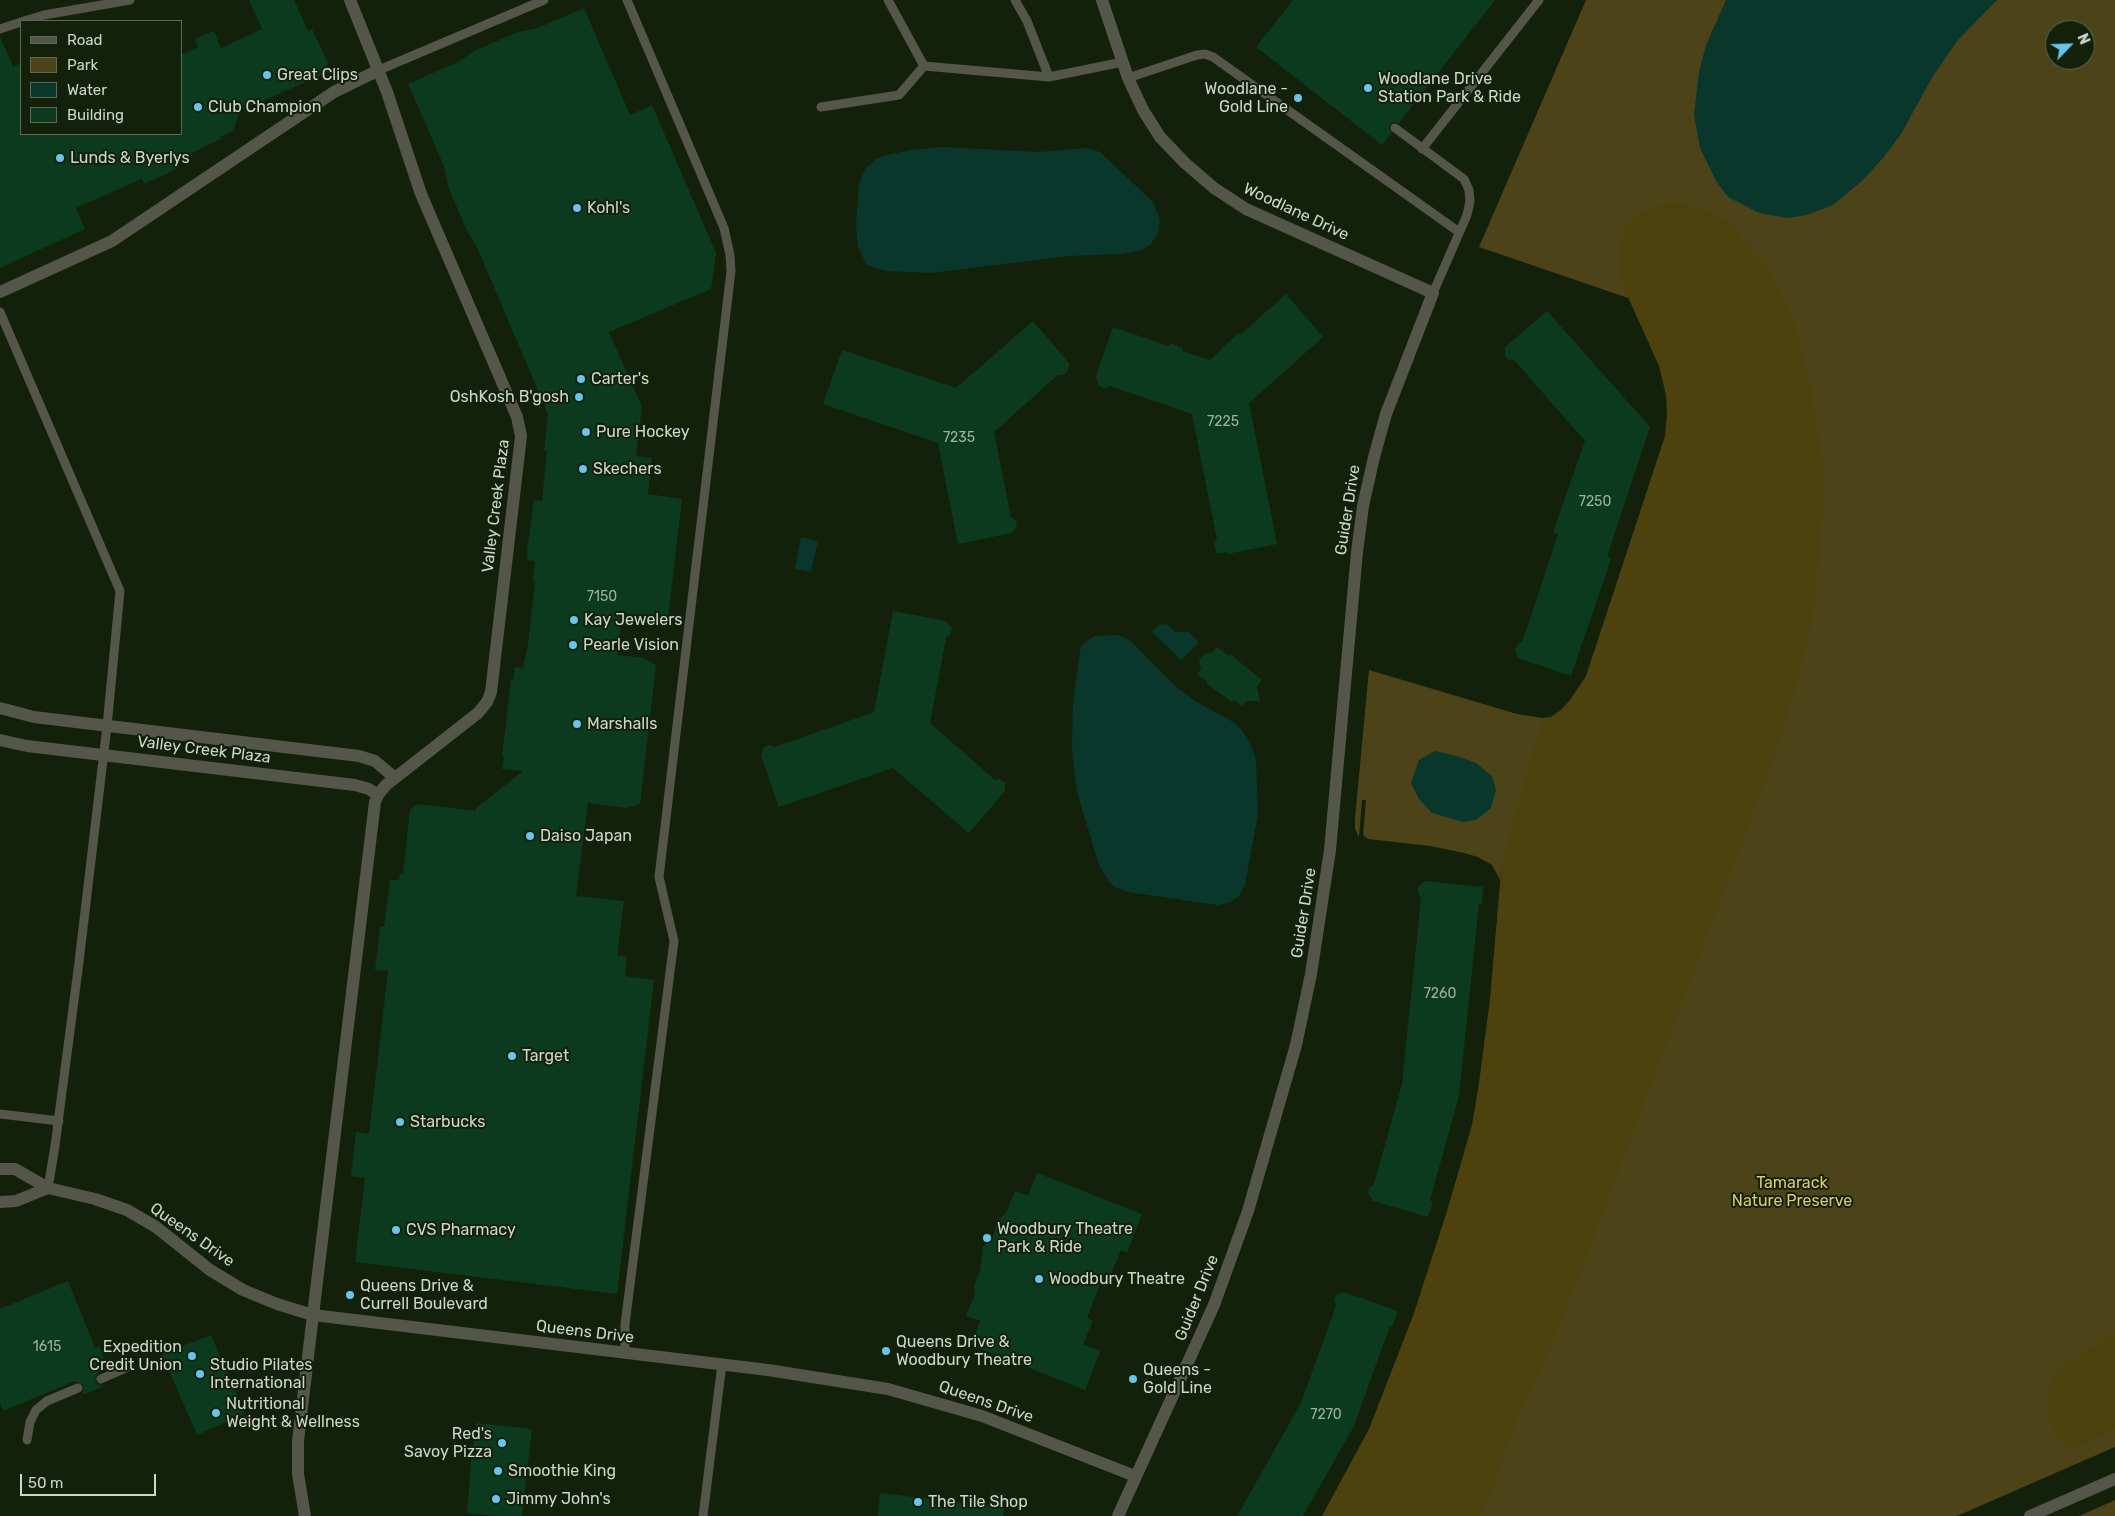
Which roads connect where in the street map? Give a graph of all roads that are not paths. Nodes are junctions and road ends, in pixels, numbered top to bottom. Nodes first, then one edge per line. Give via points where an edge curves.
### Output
1 (130, 0) edge
2 (350, 0) edge
3 (544, 0) edge
4 (627, 0) edge
5 (888, 0) edge
6 (1015, 0) edge
7 (1102, 0) edge
8 (1539, 0) edge
9 (29, 20) edge
10 (20, 23) edge
11 (0, 29) edge
12 (1123, 62) junction
13 (924, 66) junction
14 (379, 70) junction
15 (1049, 76) junction
16 (1128, 78) junction
17 (821, 107) dead end
18 (1395, 128) dead end
19 (1422, 148) junction
20 (1459, 232) junction
21 (0, 292) edge
22 (1433, 293) junction
23 (0, 312) edge
24 (0, 708) edge
25 (107, 726) junction
26 (0, 740) edge
27 (104, 754) junction
28 (395, 778) junction
29 (378, 795) junction
30 (0, 1114) edge
31 (58, 1121) junction
32 (0, 1169) edge
33 (48, 1188) junction
34 (0, 1202) edge
35 (313, 1315) junction
36 (625, 1354) junction
37 (722, 1364) junction
38 (126, 1368) dead end
39 (101, 1379) dead end
40 (78, 1388) dead end
41 (27, 1440) dead end
42 (1135, 1476) junction
43 (2115, 1479) edge
44 (306, 1516) edge
45 (703, 1516) edge
46 (1118, 1516) edge
47 (2030, 1516) edge

1 - 9 lane
2 - 14 street, Valley Creek Plaza
3 - 14 lane
4 - 36 lane via 724,228 731,271 659,877 674,942 625,1324
5 - 13 lane
6 - 15 lane via 1028,21
7 - 12 street, Woodlane Drive
8 - 19 lane
10 - 11 lane
12 - 15 lane
12 - 16 street, Woodlane Drive
13 - 15 lane
13 - 17 lane via 899,95
14 - 21 street via 334,92 112,241
14 - 28 street, Valley Creek Plaza via 416,181 517,417 521,436 488,702
16 - 20 lane via 1197,55 1213,57
16 - 22 street, Woodlane Drive via 1160,136 1214,188 1246,209
18 - 19 lane
19 - 20 lane via 1464,179 1470,190 1470,201
20 - 22 lane
22 - 42 street, Guider Drive via 1386,414 1363,506 1330,850 1316,945 1296,1045 1248,1211 1214,1306
23 - 25 lane via 119,589
24 - 25 street, Valley Creek Plaza via 34,717
25 - 27 lane
25 - 28 street, Valley Creek Plaza via 359,756 375,761
26 - 27 street, Valley Creek Plaza
27 - 29 street, Valley Creek Plaza via 355,785
27 - 31 lane
28 - 29 street, Valley Creek Plaza
29 - 35 street via 370,834
30 - 31 lane
31 - 33 lane
32 - 33 street, Queens Drive via 15,1169
33 - 34 street via 16,1201
33 - 35 street, Queens Drive via 95,1198 127,1210 243,1290
35 - 36 street, Queens Drive
35 - 44 street via 298,1441 298,1474
36 - 37 street, Queens Drive
37 - 42 street, Queens Drive via 907,1393 982,1416
37 - 45 lane
38 - 39 lane
40 - 41 lane via 47,1401 36,1410
42 - 46 street, Guider Drive
43 - 47 street

